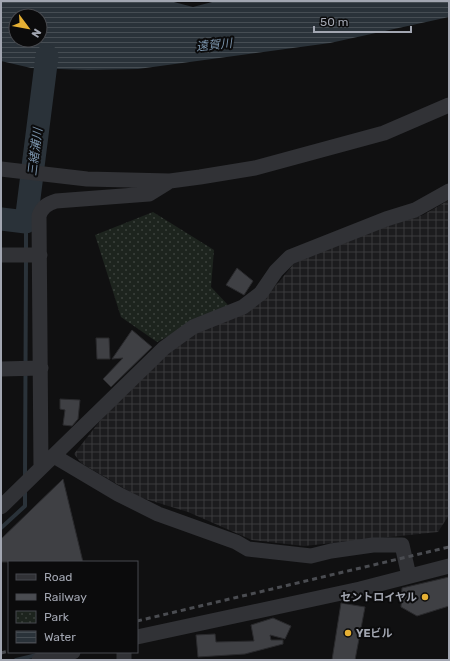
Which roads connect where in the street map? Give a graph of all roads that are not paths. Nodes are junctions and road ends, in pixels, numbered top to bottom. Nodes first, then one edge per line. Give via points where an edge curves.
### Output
1 (449, 105) edge
2 (1, 169) edge
3 (170, 181) junction
4 (449, 191) edge
5 (40, 254) junction
6 (1, 255) edge
7 (1, 368) edge
8 (40, 368) junction
9 (54, 456) junction
10 (41, 468) junction
11 (1, 489) edge
12 (16, 492) junction
13 (1, 507) edge
14 (449, 566) edge
15 (408, 571) junction
16 (138, 637) edge
17 (69, 653) edge
18 (39, 660) edge

1 - 3 street via 384,133 255,168
2 - 3 street via 87,179
3 - 5 street via 149,194 56,200 47,204 39,216
4 - 9 street via 415,210 290,257 276,271 261,293 243,307 193,327 164,348
5 - 6 street
5 - 8 street
7 - 8 street
8 - 10 street
9 - 10 street
9 - 15 street via 118,494 158,514 236,542 248,549 311,556 373,545 402,545
10 - 12 street
11 - 12 street
12 - 13 street
14 - 15 street
15 - 16 street via 360,588
17 - 18 street

